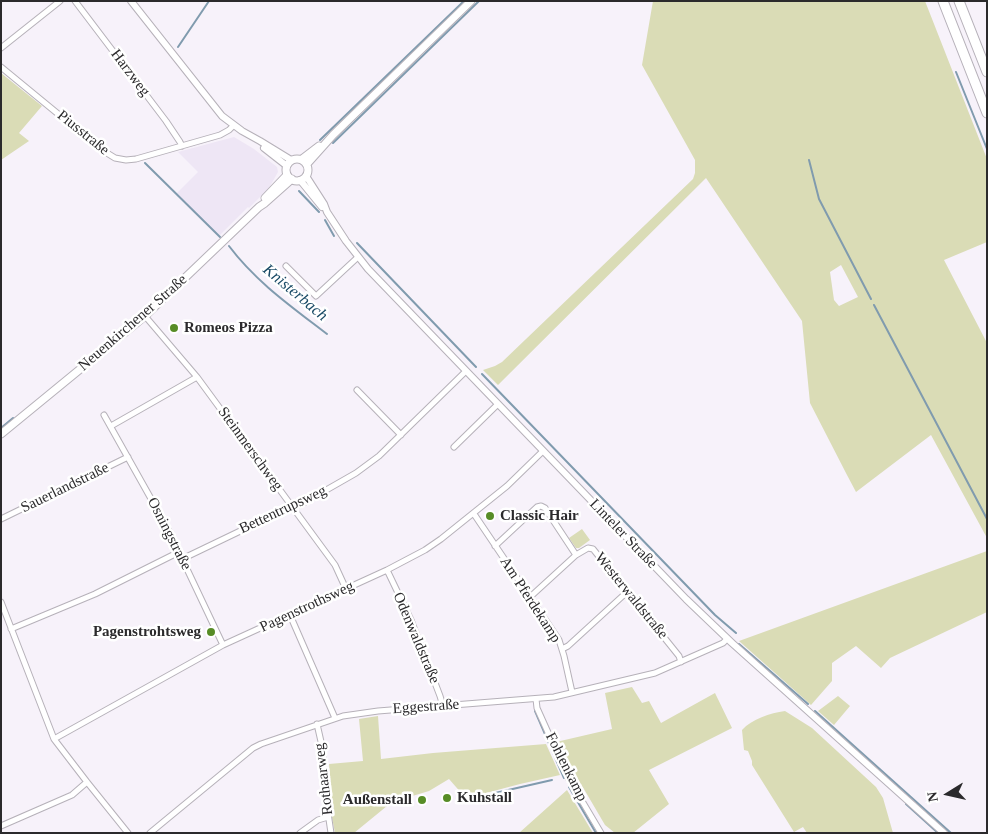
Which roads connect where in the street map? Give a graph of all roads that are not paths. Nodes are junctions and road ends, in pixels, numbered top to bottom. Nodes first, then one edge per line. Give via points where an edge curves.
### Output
1 (60, 1) edge
2 (75, 1) edge
3 (132, 1) edge
4 (471, 1) edge
5 (943, 1) edge
6 (959, 1) edge
7 (1, 48) edge
8 (1, 67) edge
9 (987, 72) edge
10 (987, 113) edge
11 (233, 126) junction
12 (182, 146) junction
13 (305, 162) junction
14 (289, 163) junction
15 (290, 177) junction
16 (303, 178) junction
17 (358, 257) junction
18 (286, 266) dead end
19 (145, 316) junction
20 (466, 371) junction
21 (197, 377) junction
22 (357, 390) dead end
23 (498, 404) junction
24 (104, 415) dead end
25 (111, 426) junction
26 (1, 434) edge
27 (400, 436) junction
28 (454, 447) dead end
29 (543, 451) junction
30 (128, 457) junction
31 (293, 507) junction
32 (474, 514) junction
33 (1, 519) edge
34 (495, 546) junction
35 (179, 552) junction
36 (576, 554) junction
37 (182, 559) junction
38 (387, 570) junction
39 (346, 589) junction
40 (627, 592) junction
41 (529, 598) junction
42 (1, 602) edge
43 (290, 615) junction
44 (12, 629) junction
45 (727, 639) junction
46 (222, 645) junction
47 (562, 649) junction
48 (682, 662) junction
49 (572, 692) junction
50 (536, 699) junction
51 (443, 706) junction
52 (335, 718) junction
53 (317, 724) junction
54 (54, 739) junction
55 (87, 782) junction
56 (328, 817) junction
57 (1, 826) edge
58 (128, 833) edge
59 (150, 833) edge
60 (300, 833) edge
61 (331, 833) edge
62 (601, 833) edge
63 (944, 833) edge

1 - 7 street
2 - 12 street, Harzweg
3 - 11 street via 214,107
4 - 13 main road
5 - 10 highway
6 - 9 highway
8 - 12 street, Piusstraße via 115,158 136,159
11 - 12 street, Piusstraße via 220,135
11 - 14 street
13 - 14 main road via 297,158
13 - 16 main road via 308,170
14 - 15 main road
15 - 16 main road
15 - 19 main road, Neuenkirchener Straße
16 - 17 street, Linteler Straße
17 - 18 street via 316,296
17 - 20 street, Linteler Straße
19 - 21 street, Steinmerschweg
19 - 26 main road, Neuenkirchener Straße
20 - 23 street, Linteler Straße
20 - 27 street, Bettentrupsweg
21 - 25 street
21 - 31 street, Steinmerschweg
22 - 27 street
23 - 28 street
23 - 29 street, Linteler Straße
24 - 25 street, Osningstraße
25 - 30 street, Osningstraße
27 - 31 street, Bettentrupsweg via 356,474
29 - 32 street, Pagenstrothsweg
29 - 45 street, Linteler Straße
30 - 33 street, Sauerlandstraße
30 - 35 street, Osningstraße
31 - 37 street, Bettentrupsweg
31 - 39 street, Steinmerschweg via 336,565
32 - 34 street, Am Pferdekamp
32 - 38 street, Pagenstrothsweg via 433,545
34 - 36 street via 541,506
34 - 41 street, Am Pferdekamp
35 - 37 street, Osningstraße
35 - 44 street via 96,594
36 - 40 street, Westerwaldstraße via 593,549
36 - 41 street, Westerwaldstraße
37 - 46 street, Osningstraße
38 - 39 street, Pagenstrothsweg
38 - 51 street, Odenwaldstraße via 411,620
39 - 43 street, Pagenstrothsweg
40 - 47 street
40 - 48 street, Westerwaldstraße
41 - 47 street, Am Pferdekamp
42 - 44 street
43 - 46 street, Pagenstrothsweg
43 - 52 street
44 - 54 street
45 - 48 street, Eggestraße
45 - 63 street, Linteler Straße
46 - 54 street, Pagenstrothsweg
47 - 49 street, Am Pferdekamp
48 - 49 street, Eggestraße via 655,673
49 - 50 street, Eggestraße
50 - 51 street, Eggestraße
50 - 62 street, Fohlenkamp via 537,708 569,779
51 - 52 street, Eggestraße
52 - 53 street, Eggestraße
53 - 56 street, Rothaarweg
53 - 59 street, Eggestraße via 253,748
54 - 55 street
55 - 57 street via 72,796
55 - 58 street
56 - 60 street
56 - 61 street, Rothaarweg

